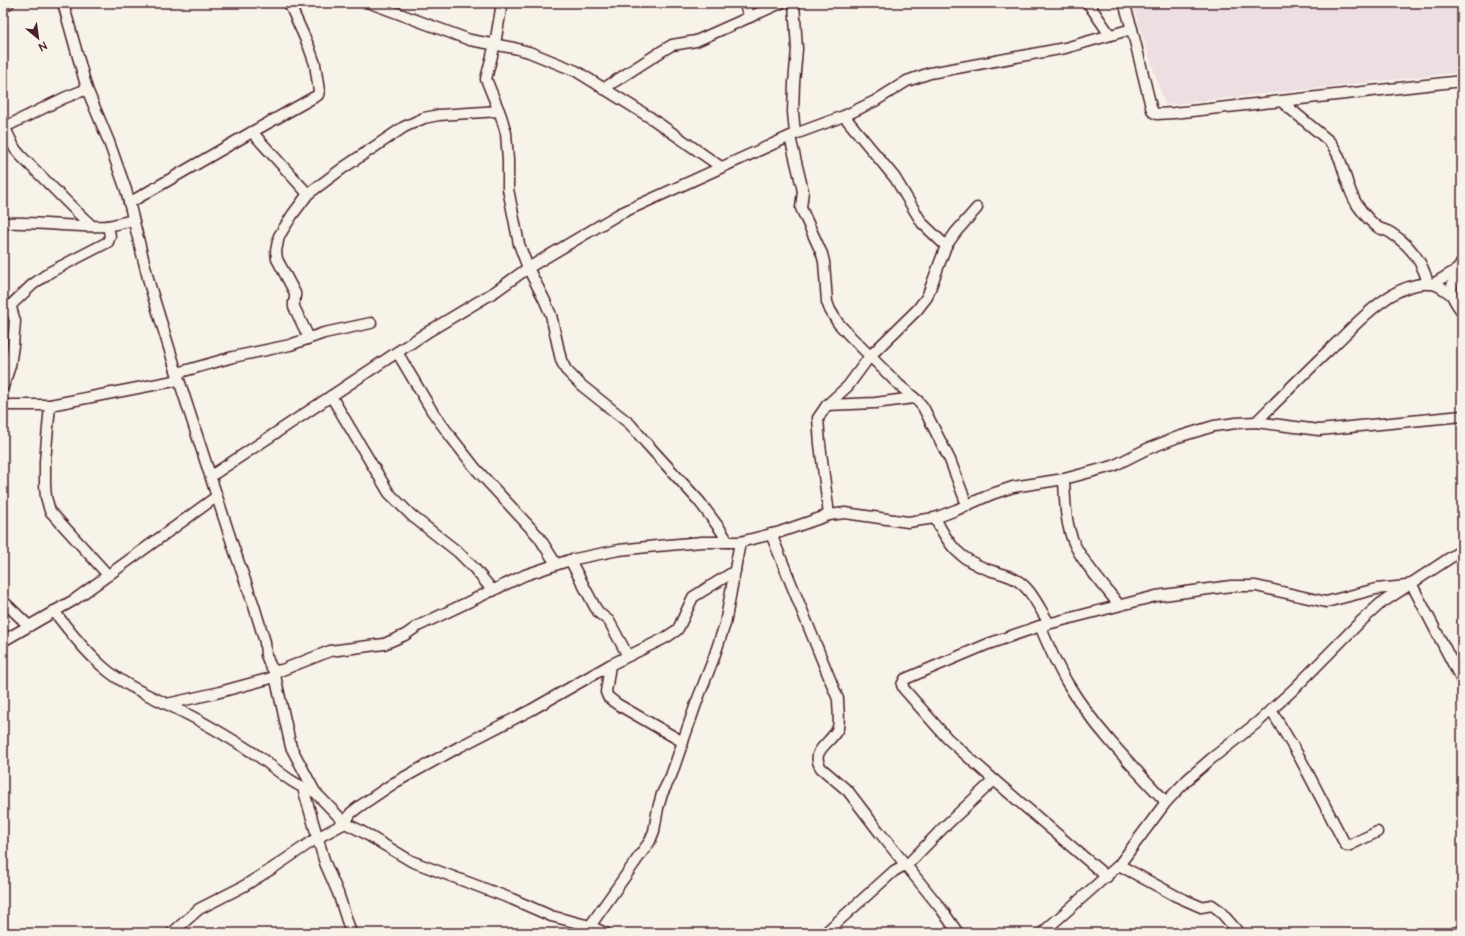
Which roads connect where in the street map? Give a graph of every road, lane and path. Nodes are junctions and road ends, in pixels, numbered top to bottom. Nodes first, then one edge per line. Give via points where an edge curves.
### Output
1 (9, 3) edge
2 (63, 3) edge
3 (289, 3) edge
4 (370, 3) edge
5 (502, 3) edge
6 (744, 3) edge
7 (782, 3) edge
8 (794, 3) edge
9 (1088, 3) edge
10 (1124, 3) edge
11 (3, 7) edge
12 (750, 17) junction
13 (1132, 29) junction
14 (1110, 35) junction
15 (495, 44) junction
16 (1462, 81) edge
17 (87, 89) junction
18 (603, 89) junction
19 (1282, 102) junction
20 (499, 111) junction
21 (844, 116) junction
22 (4, 126) edge
23 (252, 132) junction
24 (793, 136) junction
25 (721, 167) junction
26 (308, 194) junction
27 (129, 204) junction
28 (977, 208) dead end
29 (133, 220) junction
30 (3, 223) edge
31 (92, 226) junction
32 (108, 226) junction
33 (946, 246) junction
34 (1460, 265) edge
35 (528, 268) junction
36 (1430, 284) junction
37 (1452, 295) junction
38 (1462, 312) edge
39 (371, 323) dead end
40 (309, 338) junction
41 (397, 352) junction
42 (870, 356) junction
43 (178, 377) junction
44 (3, 387) edge
45 (331, 396) junction
46 (914, 398) junction
47 (3, 405) edge
48 (50, 405) junction
49 (826, 405) junction
50 (1462, 416) edge
51 (1256, 422) junction
52 (211, 476) junction
53 (1064, 479) junction
54 (216, 497) junction
55 (967, 505) junction
56 (829, 515) junction
57 (935, 518) junction
58 (771, 534) junction
59 (728, 542) junction
60 (740, 542) junction
61 (1462, 550) edge
62 (570, 560) junction
63 (556, 564) junction
64 (735, 571) junction
65 (108, 575) junction
66 (1409, 584) junction
67 (493, 591) junction
68 (3, 601) edge
69 (1119, 605) junction
70 (54, 611) junction
71 (1045, 624) junction
72 (29, 626) junction
73 (3, 641) edge
74 (628, 656) junction
75 (610, 665) junction
76 (275, 674) junction
77 (1462, 681) edge
78 (166, 704) junction
79 (1271, 710) junction
80 (683, 742) junction
81 (994, 780) junction
82 (303, 788) junction
83 (315, 792) junction
84 (1166, 802) junction
85 (345, 823) junction
86 (1377, 832) dead end
87 (317, 838) junction
88 (905, 865) junction
89 (1119, 865) junction
90 (1106, 877) junction
91 (590, 926) junction
92 (1462, 930) edge
93 (172, 933) edge
94 (351, 933) edge
95 (605, 933) edge
96 (825, 933) edge
97 (958, 933) edge
98 (1042, 933) edge
99 (1239, 933) edge
100 (1454, 933) edge

1 - 11 street
2 - 17 street
3 - 23 street via 311,53 318,96
4 - 15 street via 470,40
5 - 15 street
6 - 12 street
7 - 12 street
8 - 24 street via 797,49
9 - 14 street
10 - 13 street
12 - 18 street via 696,41 672,45
13 - 14 street
13 - 19 street via 1151,106 1157,114
14 - 21 street via 1058,50 930,73 907,81
15 - 18 street via 529,52 576,71
15 - 20 street via 486,80
16 - 19 street
17 - 22 street
17 - 27 street
18 - 25 street via 651,118
19 - 36 street via 1335,148 1349,189 1358,205 1373,223 1390,232 1408,247 1420,261
20 - 26 street via 424,118 404,127
20 - 35 street via 506,133 508,189 513,217
21 - 24 street
21 - 33 street via 895,178 922,223
22 - 31 street via 21,156
23 - 26 street
23 - 27 street
24 - 25 street
24 - 42 street via 803,191 801,208 822,254 827,302 838,323
25 - 35 street via 619,214
26 - 40 street via 279,236 276,251 277,260 295,293 294,307
27 - 29 street
28 - 33 street
29 - 32 street
29 - 43 street
30 - 31 street
31 - 32 street
32 - 44 street via 108,242 50,272 12,304 15,321 13,345
33 - 42 street via 927,297
34 - 36 street
34 - 37 street
35 - 41 street via 496,291
35 - 59 street via 550,315 558,350 566,370 630,424 699,501
36 - 37 street
36 - 51 street via 1419,284 1402,290 1373,308
37 - 38 street
39 - 40 street
40 - 43 street via 290,345 233,357
41 - 45 street
41 - 63 street via 451,438 539,537
42 - 46 street
42 - 49 street via 848,386
43 - 48 street
43 - 52 street
45 - 52 street
45 - 67 street via 389,493 412,516 458,552
46 - 49 street
46 - 55 street via 923,407 950,460
47 - 48 street
48 - 65 street via 45,461 46,497 50,511
49 - 56 street via 818,418
50 - 51 street via 1319,430
51 - 53 street via 1214,426 1185,434 1112,466
52 - 54 street
53 - 55 street via 1013,487
53 - 69 street via 1065,506 1074,544
54 - 65 street
54 - 76 street via 254,606 265,642 266,655
55 - 57 street
56 - 57 street via 846,513 908,522
56 - 58 street
57 - 71 street via 952,547 960,554 982,567 1018,581 1027,590
58 - 60 street
58 - 88 street via 838,699 838,727 819,752 819,764 848,791
59 - 60 street
59 - 62 street via 620,550
60 - 64 street
61 - 66 street
62 - 63 street
62 - 74 street via 599,613 609,621
63 - 67 street via 525,575
64 - 74 street via 693,597 677,630
64 - 80 street via 725,624
65 - 70 street
66 - 69 street via 1376,589 1326,602 1265,587 1231,586 1156,596
66 - 77 street
66 - 79 street via 1380,604 1359,623
67 - 76 street via 418,626 393,641 330,652
68 - 72 street
69 - 71 street
70 - 72 street
70 - 78 street via 75,639 103,667 130,686
71 - 81 street via 988,644 905,679 902,685 947,738
71 - 84 street via 1049,647 1068,684 1093,719
72 - 73 street
74 - 75 street
75 - 80 street via 606,692 608,697
75 - 85 street via 394,783 351,813
76 - 78 street via 216,693
76 - 83 street via 292,747
78 - 82 street via 253,752 292,783
79 - 84 street via 1188,779
79 - 86 street via 1300,758 1345,844 1350,845
80 - 91 street via 672,776 662,794 650,841
81 - 88 street
81 - 90 street
82 - 83 street
82 - 87 street
83 - 85 street
84 - 89 street
85 - 87 street
85 - 91 street via 411,862 551,916
87 - 93 street via 244,886 199,909
87 - 94 street
88 - 96 street via 894,871
88 - 97 street
89 - 90 street
89 - 99 street via 1201,907 1212,905
90 - 98 street
91 - 95 street
92 - 100 street

